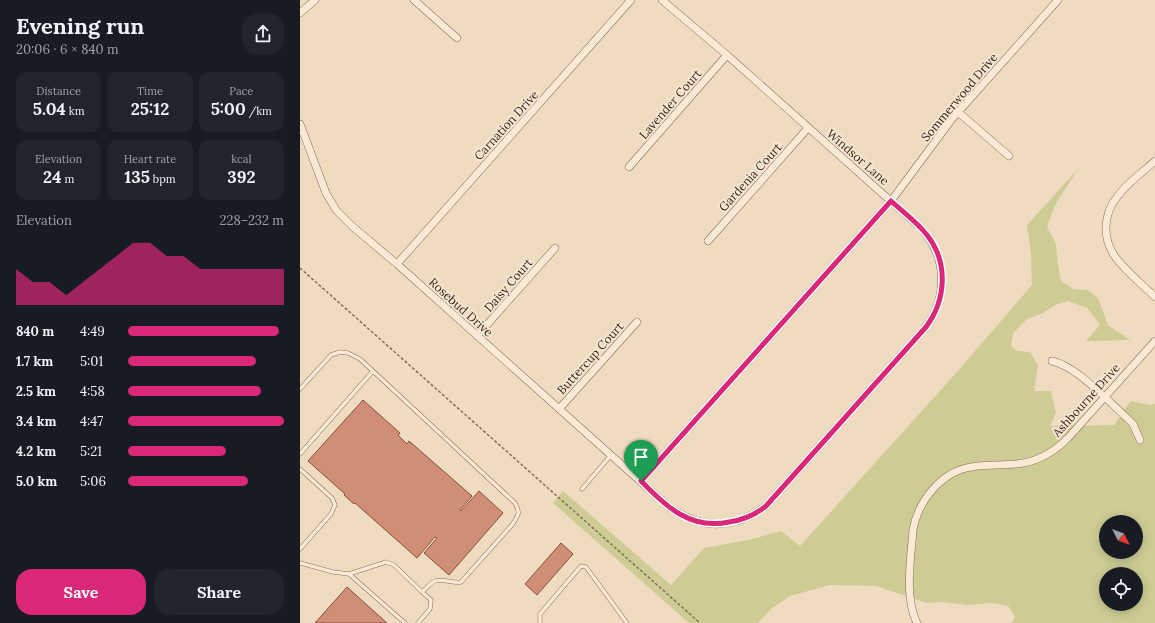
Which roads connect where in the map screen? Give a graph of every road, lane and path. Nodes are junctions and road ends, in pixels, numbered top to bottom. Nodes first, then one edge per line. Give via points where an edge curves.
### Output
1 (315, 0) edge
2 (414, 0) edge
3 (631, 0) edge
4 (662, 0) edge
5 (1058, 0) edge
6 (300, 13) edge
7 (457, 38) dead end
8 (727, 55) junction
9 (958, 112) junction
10 (300, 124) edge
11 (808, 128) junction
12 (1009, 156) dead end
13 (1155, 161) edge
14 (628, 167) dead end
15 (891, 201) junction
16 (708, 241) dead end
17 (555, 248) dead end
18 (397, 264) junction
19 (300, 268) edge
20 (1155, 297) edge
21 (637, 322) dead end
22 (477, 336) junction
23 (1155, 341) edge
24 (1052, 361) dead end
25 (373, 371) junction
26 (300, 389) edge
27 (1104, 397) junction
28 (559, 409) junction
29 (1140, 440) dead end
30 (300, 454) edge
31 (611, 455) junction
32 (300, 469) edge
33 (641, 481) junction
34 (582, 489) dead end
35 (300, 549) edge
36 (300, 563) edge
37 (349, 574) junction
38 (422, 592) junction
39 (405, 623) edge
40 (418, 623) edge
41 (540, 623) edge
42 (627, 623) edge
43 (700, 623) edge
44 (917, 623) edge

1 - 6 street
2 - 7 street
3 - 18 street, Carnation Drive
4 - 8 street, Windsor Lane
5 - 9 street, Sommerwood Drive
8 - 11 street, Windsor Lane
8 - 14 street, Lavender Court
9 - 12 street
9 - 15 street, Sommerwood Drive
10 - 18 street, Rosebud Drive via 326,192 336,210
11 - 15 street, Windsor Lane
11 - 16 street, Gardenia Court
13 - 20 street via 1115,200 1106,227 1107,238 1114,255
15 - 33 street, Sommerwood Drive
15 - 33 street, Windsor Lane via 928,235 942,268 940,299 926,327 758,512 738,521 722,524 700,523 680,515
17 - 22 street, Daisy Court
18 - 22 street, Rosebud Drive
19 - 43 path
21 - 28 street, Buttercup Court
22 - 28 street, Rosebud Drive
23 - 27 street, Ashbourne Drive
24 - 27 street via 1073,370
25 - 26 lane via 348,352 340,352 331,355
25 - 30 lane
25 - 38 lane via 515,503 519,510 512,525 461,582 433,581
27 - 29 street via 1133,424
27 - 44 street, Ashbourne Drive via 1061,445 1042,457 1023,463 965,468 950,474 935,486 923,502 913,530 910,597
28 - 31 street, Rosebud Drive
31 - 33 street, Rosebud Drive
31 - 34 lane
32 - 35 lane via 332,498 335,505 331,514
36 - 37 lane
37 - 38 lane via 386,562 394,566
37 - 39 lane
38 - 40 lane via 431,600 430,609
41 - 42 lane via 540,614 581,566 595,579

